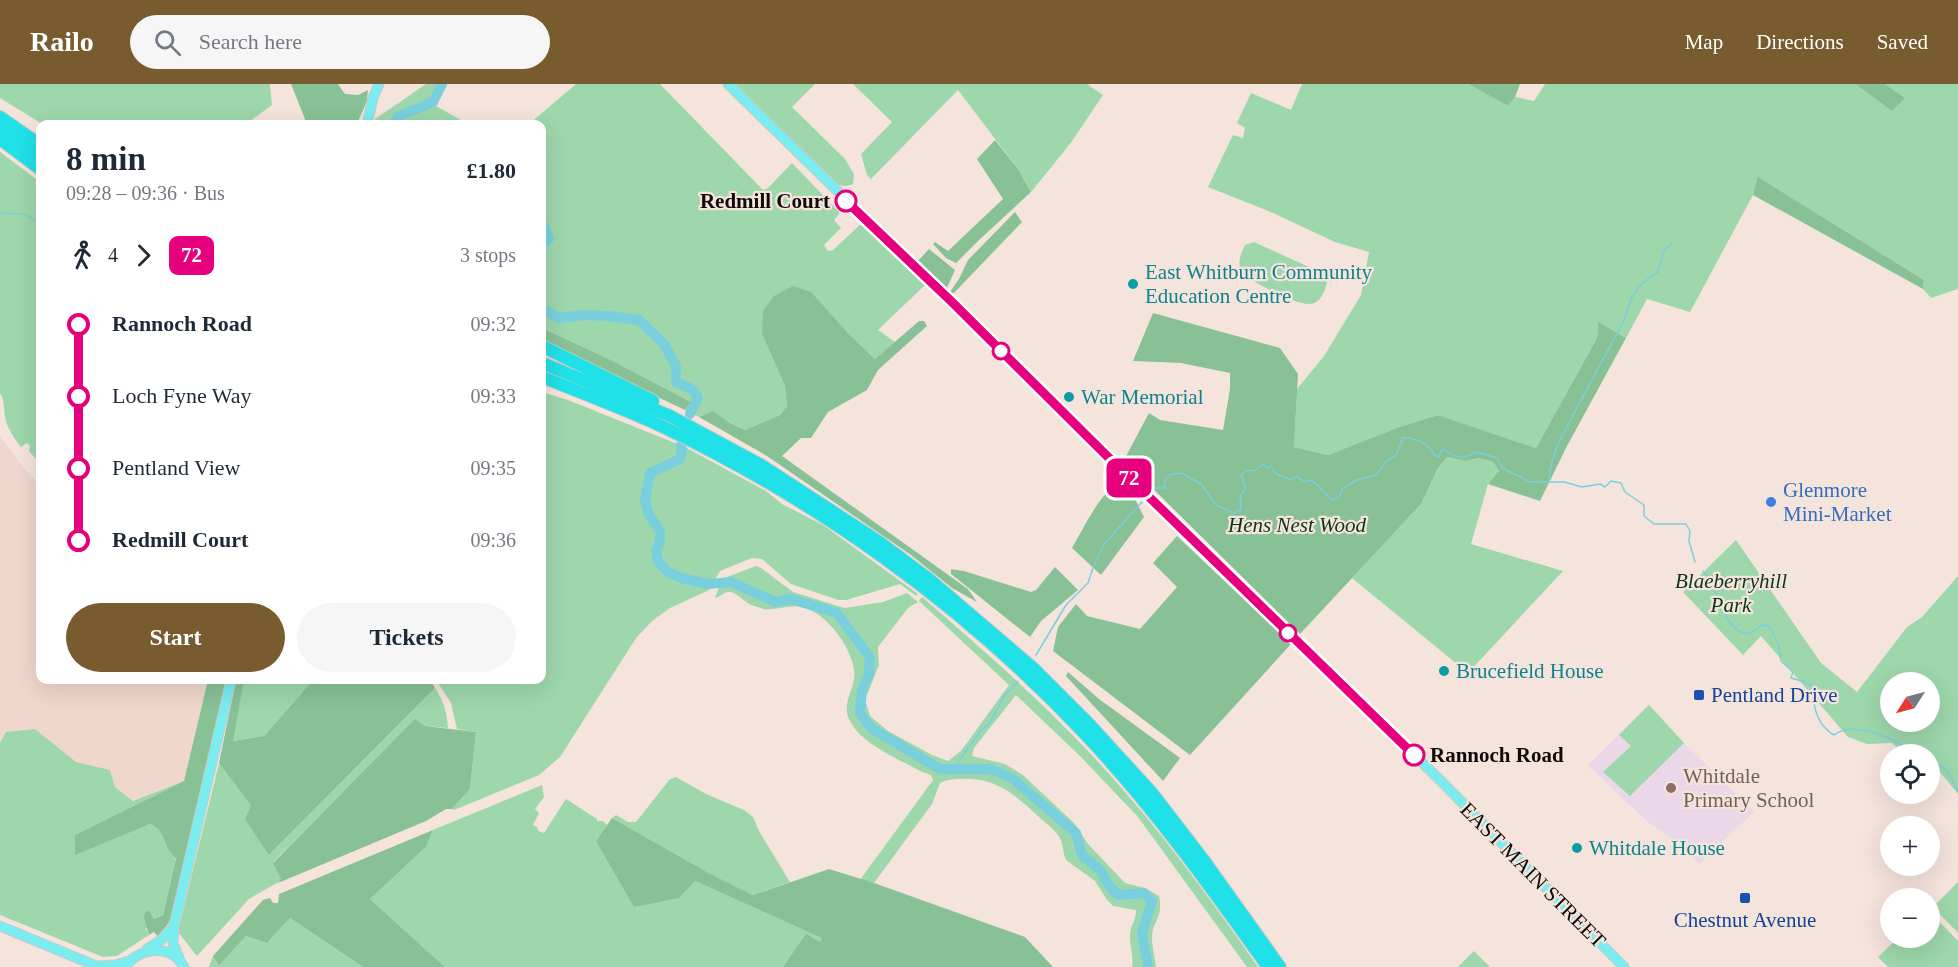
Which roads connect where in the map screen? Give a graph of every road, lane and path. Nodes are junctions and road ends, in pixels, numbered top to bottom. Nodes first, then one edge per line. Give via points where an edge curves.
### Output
1 (379, 84) edge
2 (728, 84) edge
3 (0, 110) edge
4 (0, 117) edge
5 (368, 120) edge
6 (0, 129) edge
7 (36, 132) edge
8 (0, 138) edge
9 (36, 142) edge
10 (36, 153) edge
11 (36, 166) edge
12 (546, 348) edge
13 (546, 365) edge
14 (546, 379) edge
15 (546, 388) edge
16 (717, 455) junction
17 (878, 541) junction
18 (230, 684) edge
19 (1442, 782) junction
20 (1465, 801) dead end
21 (0, 926) edge
22 (174, 926) junction
23 (141, 952) junction
24 (179, 958) junction
25 (127, 964) edge
26 (99, 966) edge
27 (184, 967) edge
28 (1268, 967) edge
29 (1280, 967) edge
30 (1624, 967) edge

1 - 5 main road
2 - 19 main road, EAST MAIN STREET
3 - 7 highway
4 - 9 highway
6 - 10 highway
8 - 11 highway
12 - 17 highway via 766,460
13 - 17 highway via 700,431 761,465
14 - 16 highway via 656,424
15 - 16 highway
16 - 28 highway via 841,527 916,581 1030,680 1085,734 1144,801
17 - 29 highway via 986,627 1090,725 1152,793
18 - 22 main road
19 - 20 main road, EAST MAIN STREET
19 - 30 main road, EAST MAIN STREET
21 - 26 main road
22 - 23 main road via 158,943
22 - 24 main road via 173,943
23 - 24 main road via 159,950
23 - 25 main road
24 - 27 main road
25 - 26 main road

